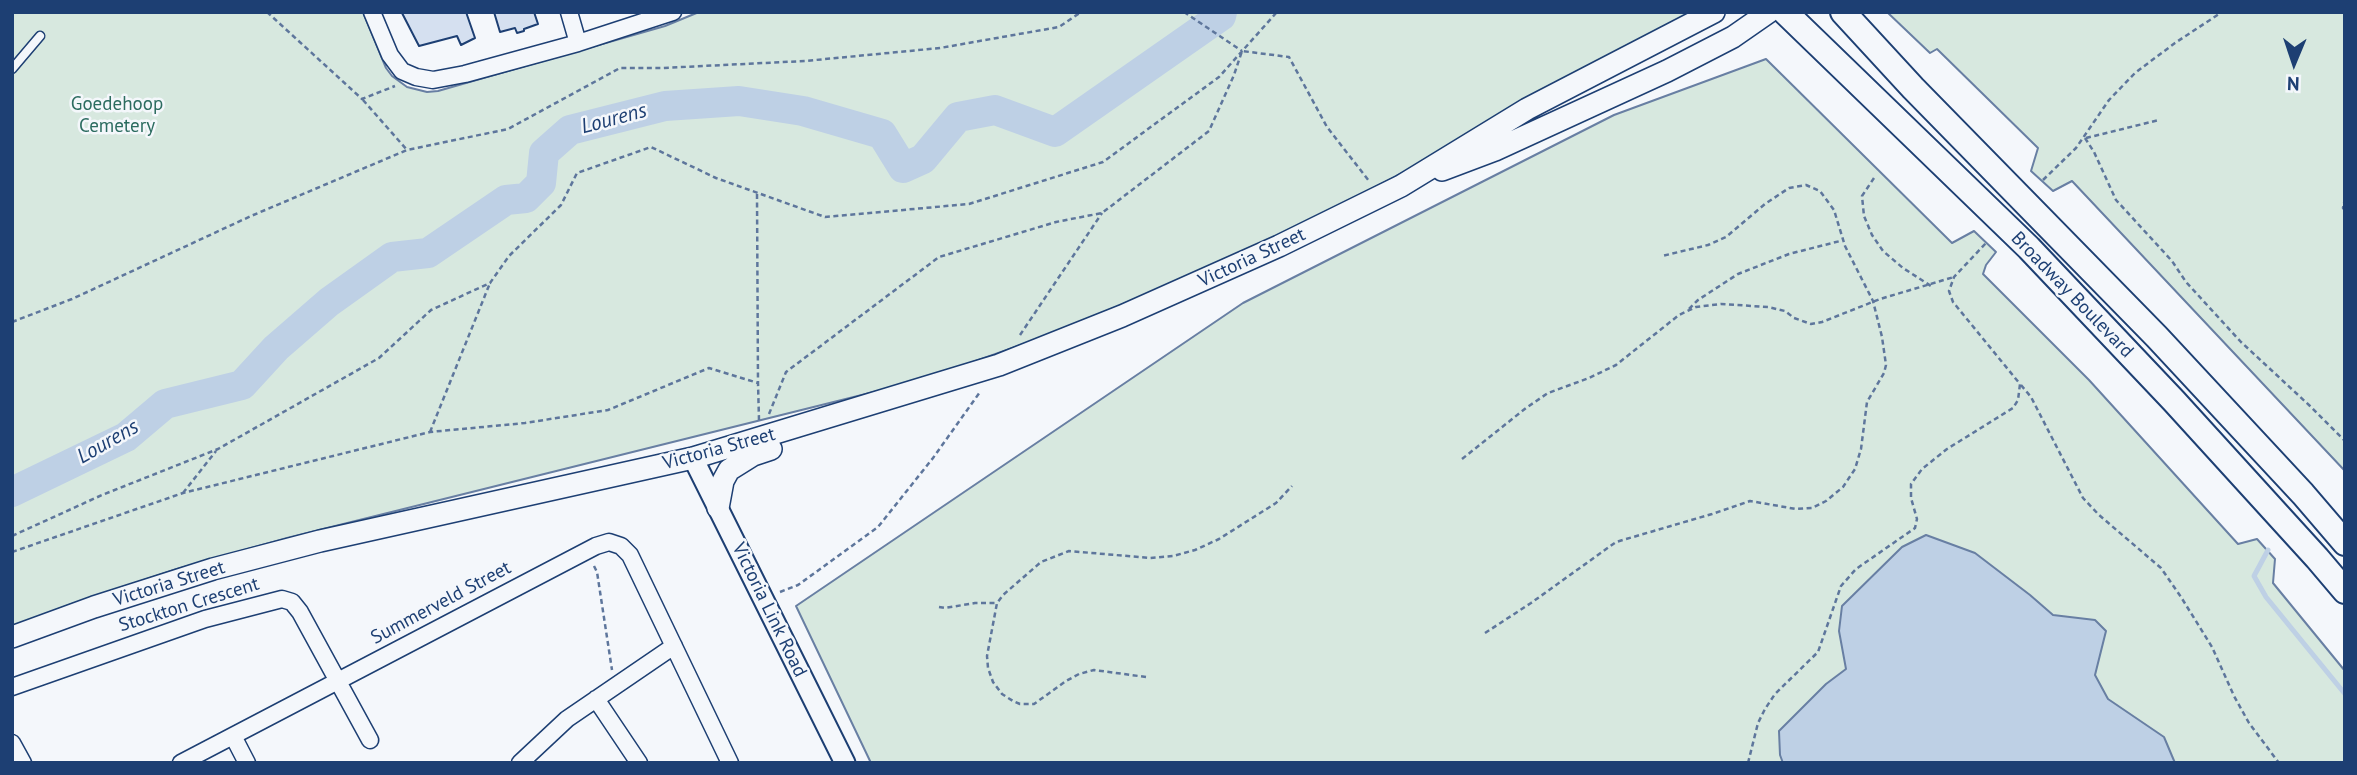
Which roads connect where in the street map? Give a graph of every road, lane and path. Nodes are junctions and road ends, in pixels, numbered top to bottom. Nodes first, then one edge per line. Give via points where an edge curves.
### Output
1 (267, 12) edge
2 (373, 12) edge
3 (569, 12) edge
4 (673, 12) edge
5 (1081, 12) edge
6 (1184, 12) edge
7 (1277, 12) edge
8 (1714, 12) edge
9 (1769, 12) edge
10 (1785, 12) edge
11 (1843, 12) edge
12 (2222, 12) edge
13 (40, 36) dead end
14 (578, 43) junction
15 (1242, 51) junction
16 (12, 69) edge
17 (409, 74) junction
18 (362, 99) junction
19 (2159, 120) dead end
20 (2084, 138) junction
21 (407, 150) junction
22 (1874, 178) dead end
23 (2043, 180) dead end
24 (1401, 186) junction
25 (757, 192) junction
26 (1380, 196) junction
27 (2345, 198) edge
28 (2345, 211) edge
29 (1102, 213) junction
30 (1844, 240) junction
31 (1986, 243) dead end
32 (1662, 256) dead end
33 (1954, 277) junction
34 (490, 283) junction
35 (1930, 286) junction
36 (1873, 302) junction
37 (1688, 311) junction
38 (12, 322) edge
39 (999, 365) junction
40 (758, 383) junction
41 (2020, 384) junction
42 (842, 414) junction
43 (430, 432) junction
44 (759, 439) junction
45 (2345, 441) edge
46 (218, 449) junction
47 (693, 458) junction
48 (1462, 459) dead end
49 (1292, 486) dead end
50 (183, 493) junction
51 (718, 508) junction
52 (12, 536) edge
53 (2345, 543) edge
54 (585, 551) junction
55 (12, 552) edge
56 (2345, 591) edge
57 (764, 600) junction
58 (997, 603) junction
59 (939, 607) dead end
60 (1485, 633) dead end
61 (12, 637) edge
62 (674, 646) junction
63 (1146, 677) dead end
64 (338, 681) junction
65 (12, 687) edge
66 (615, 687) junction
67 (596, 699) junction
68 (233, 736) junction
69 (370, 740) dead end
70 (12, 743) edge
71 (23, 763) edge
72 (181, 763) edge
73 (247, 763) edge
74 (520, 763) edge
75 (639, 763) edge
76 (730, 763) edge
77 (845, 763) edge
78 (1748, 763) edge
79 (2279, 763) edge

1 - 18 path
2 - 17 street via 390,55
3 - 14 street
4 - 14 street
5 - 21 path via 1059,27 940,48 806,61 620,68 508,129
6 - 15 path
7 - 15 path
8 - 24 main road, Victoria Street via 1527,109
9 - 24 main road, Victoria Street via 1732,37 1592,107
10 - 56 main road, Broadway Boulevard via 2029,248
11 - 53 main road, Broadway Boulevard via 2157,337
12 - 20 path via 2136,73 2109,100
13 - 16 lane
14 - 17 street via 465,74 433,79
15 - 25 path via 1219,77 1103,162 969,204 825,217
15 - 26 path via 1289,57 1327,127
15 - 29 path via 1209,131
17 - 18 path
18 - 21 path
19 - 20 path
20 - 23 path
20 - 45 path via 2116,200 2186,282 2241,342
21 - 38 path
22 - 35 path via 1862,196 1872,235 1883,251
24 - 26 main road, Victoria Street
25 - 34 path via 651,147 577,173 562,205 509,256
25 - 40 path
26 - 39 main road, Victoria Street via 1134,311
27 - 28 path
29 - 39 path
29 - 44 path via 939,257 786,372
30 - 32 path via 1834,210 1820,191 1806,185 1777,194 1726,237 1708,246
30 - 36 path
30 - 37 path via 1738,274
31 - 33 path
33 - 35 path
33 - 41 path via 1949,291 1953,302
34 - 43 path
34 - 46 path via 431,310 379,358
35 - 36 path
36 - 37 path via 1811,324 1768,307 1721,304
36 - 60 path via 1886,365 1867,402 1861,449 1843,487 1812,508 1749,501 1616,542
37 - 48 path via 1616,365 1548,393
39 - 42 main road, Victoria Street
39 - 57 path via 878,527 798,585
40 - 43 path via 709,368 608,410
40 - 44 path
41 - 78 path via 2013,408 1947,449 1911,484 1915,528 1856,569 1842,586 1818,652 1765,709
41 - 79 path via 2084,498 2161,568 2194,615 2249,723
42 - 44 main road, Victoria Street
42 - 51 main road via 792,443 740,461 723,481
43 - 50 path
44 - 47 main road, Victoria Street
46 - 50 path
46 - 52 path
47 - 51 street, Victoria Link Road
47 - 61 main road, Victoria Street via 213,569
49 - 58 path via 1276,503 1195,550 1150,558 1069,551 1041,562
50 - 55 path
51 - 57 street, Victoria Link Road
54 - 62 street, Summerveld Street via 609,542 626,550
54 - 64 street, Summerveld Street
54 - 66 path via 597,572
57 - 77 street, Victoria Link Road
58 - 59 path
58 - 63 path via 988,668 1002,694 1013,701 1034,704 1066,681 1094,670
62 - 66 street
62 - 76 street, Summerveld Street
64 - 65 street, Stockton Crescent via 297,606 282,599 205,619
64 - 68 street, Summerveld Street
64 - 69 street, Stockton Crescent
66 - 67 street
67 - 74 street
67 - 75 street
68 - 72 street, Summerveld Street
68 - 73 street
70 - 71 street

